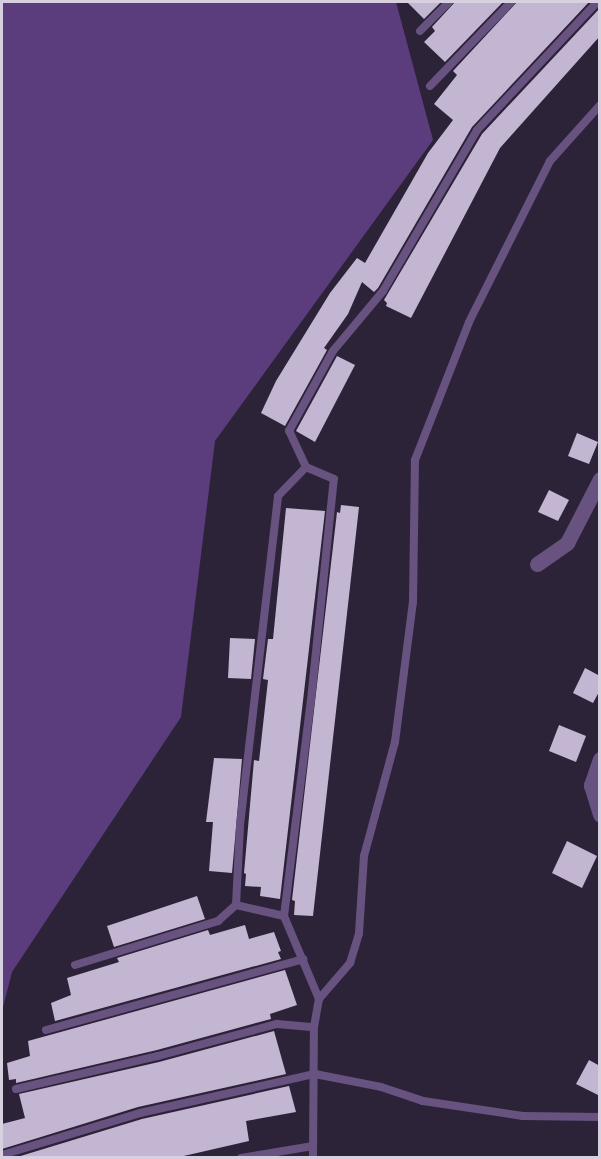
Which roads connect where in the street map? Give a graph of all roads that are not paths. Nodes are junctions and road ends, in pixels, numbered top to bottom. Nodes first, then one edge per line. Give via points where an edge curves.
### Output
1 (449, 2) edge
2 (511, 2) edge
3 (597, 2) edge
4 (420, 31) dead end
5 (430, 86) dead end
6 (600, 105) edge
7 (306, 467) junction
8 (600, 478) edge
9 (537, 564) dead end
10 (600, 759) edge
11 (600, 815) edge
12 (236, 905) junction
13 (284, 916) junction
14 (303, 959) junction
15 (75, 965) dead end
16 (319, 999) junction
17 (314, 1027) junction
18 (46, 1030) dead end
19 (315, 1074) junction
20 (16, 1089) dead end
21 (600, 1117) edge
22 (313, 1146) junction
23 (2, 1155) edge
24 (241, 1158) edge
25 (313, 1158) edge

1 - 4 lane
2 - 5 lane
3 - 7 lane via 477,130 383,291 333,351 289,431
6 - 16 lane via 550,161 469,322 415,460 413,602 395,742 364,856 359,933 350,963
7 - 12 lane via 278,496 240,825
7 - 13 lane via 334,479
8 - 9 street via 567,543
10 - 11 street via 591,785
12 - 13 lane
12 - 15 lane via 218,921
13 - 14 lane
14 - 16 lane
14 - 18 lane
16 - 17 lane
17 - 19 lane
17 - 20 lane via 277,1024
19 - 21 lane via 381,1087 423,1101 523,1116
19 - 22 lane
19 - 23 lane via 140,1113
22 - 24 lane
22 - 25 lane

